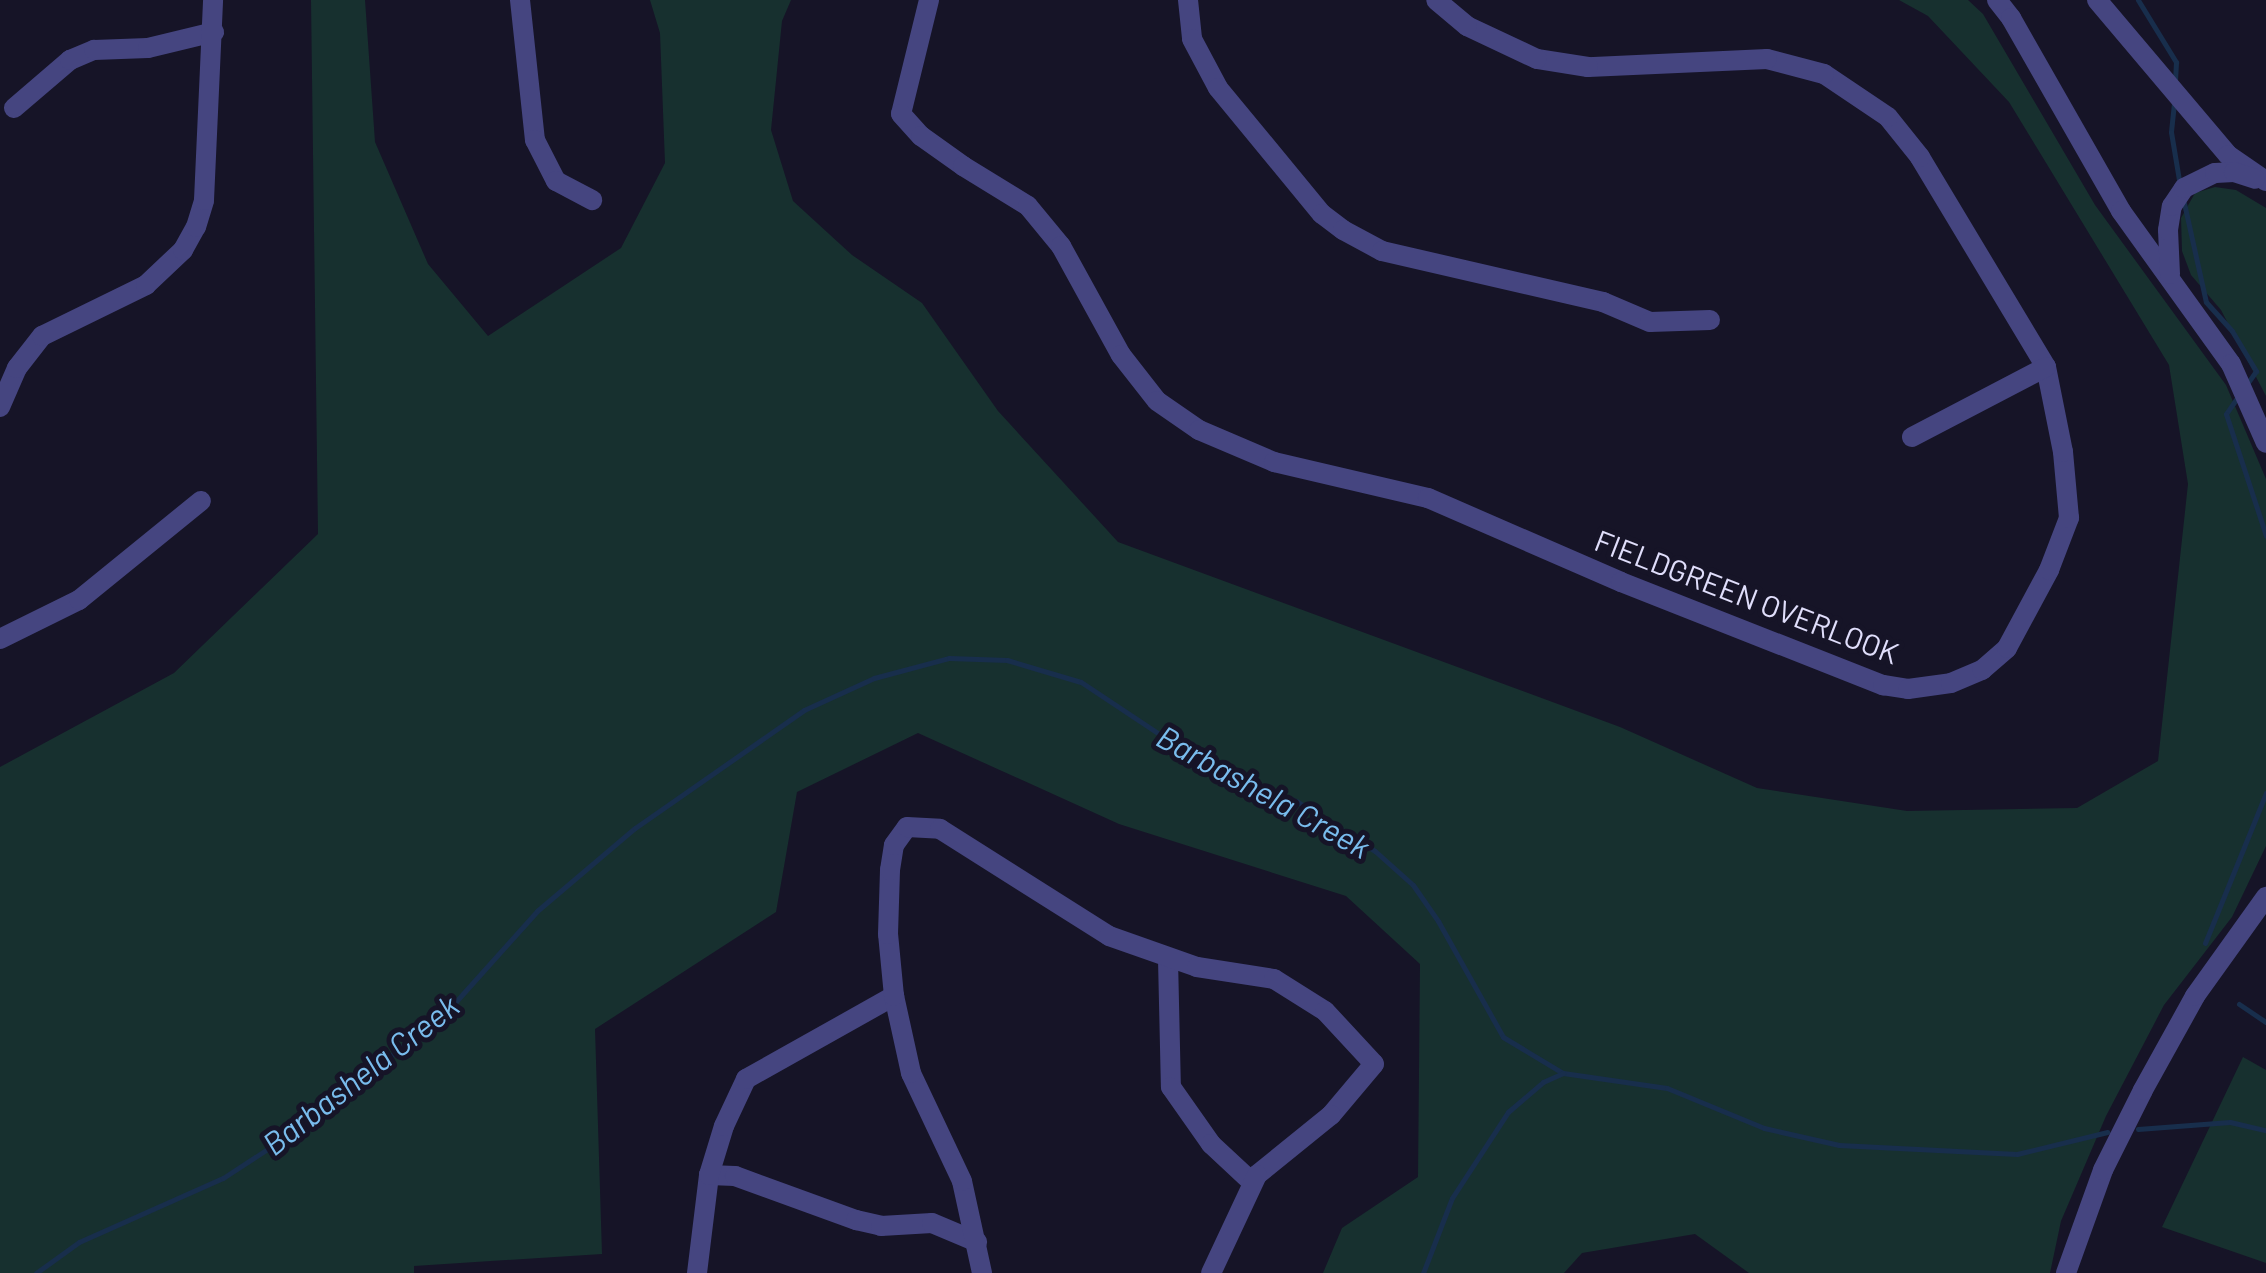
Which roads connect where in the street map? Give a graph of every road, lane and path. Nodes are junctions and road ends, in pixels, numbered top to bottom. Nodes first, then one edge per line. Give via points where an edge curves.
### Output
1 (213, 0) edge
2 (520, 0) edge
3 (929, 0) edge
4 (1188, 0) edge
5 (1436, 0) edge
6 (1997, 0) edge
7 (2097, 0) edge
8 (214, 32) junction
9 (14, 108) dead end
10 (2266, 182) edge
11 (592, 200) dead end
12 (2170, 276) junction
13 (1710, 320) dead end
14 (2046, 367) junction
15 (0, 407) edge
16 (1912, 437) dead end
17 (2266, 443) edge
18 (201, 501) dead end
19 (0, 639) edge
20 (2266, 897) edge
21 (1168, 959) junction
22 (894, 996) junction
23 (709, 1175) junction
24 (1253, 1183) junction
25 (977, 1242) junction
26 (697, 1273) edge
27 (982, 1273) edge
28 (1211, 1273) edge
29 (2066, 1273) edge

1 - 8 street
2 - 11 street via 535,140 556,181
3 - 14 street, FIELDGREEN OVERLOOK via 901,114 935,146 1028,206 1157,401 1199,430 1274,462 1428,498 1883,685 1934,688 1982,670 2008,648 2049,570 2069,518
4 - 13 street via 1192,40 1218,88 1322,214 1343,230 1382,251 1603,302 1650,322
5 - 14 street, FIELDGREEN OVERLOOK via 1467,26 1537,58 1588,67 1768,58 1824,74 1868,100 1920,157
6 - 12 street via 2114,200
7 - 10 street via 2228,154
8 - 9 street via 148,48 94,50 70,60
8 - 15 street via 204,200 190,239 146,285 42,336 16,368
10 - 12 street via 2215,173 2184,188 2168,230
12 - 17 street via 2231,364
14 - 16 street
18 - 19 street via 79,600
20 - 29 street via 2195,996 2143,1090 2103,1170
21 - 22 street via 1060,909 940,829 907,827 894,845 890,870
21 - 24 street via 1171,1087 1211,1144
21 - 24 street via 1274,979 1324,1011 1374,1064 1331,1115
22 - 23 street via 746,1079
22 - 25 street via 911,1073 962,1180
23 - 25 street via 735,1176 881,1226 932,1223
23 - 26 street
24 - 28 street
25 - 27 street

